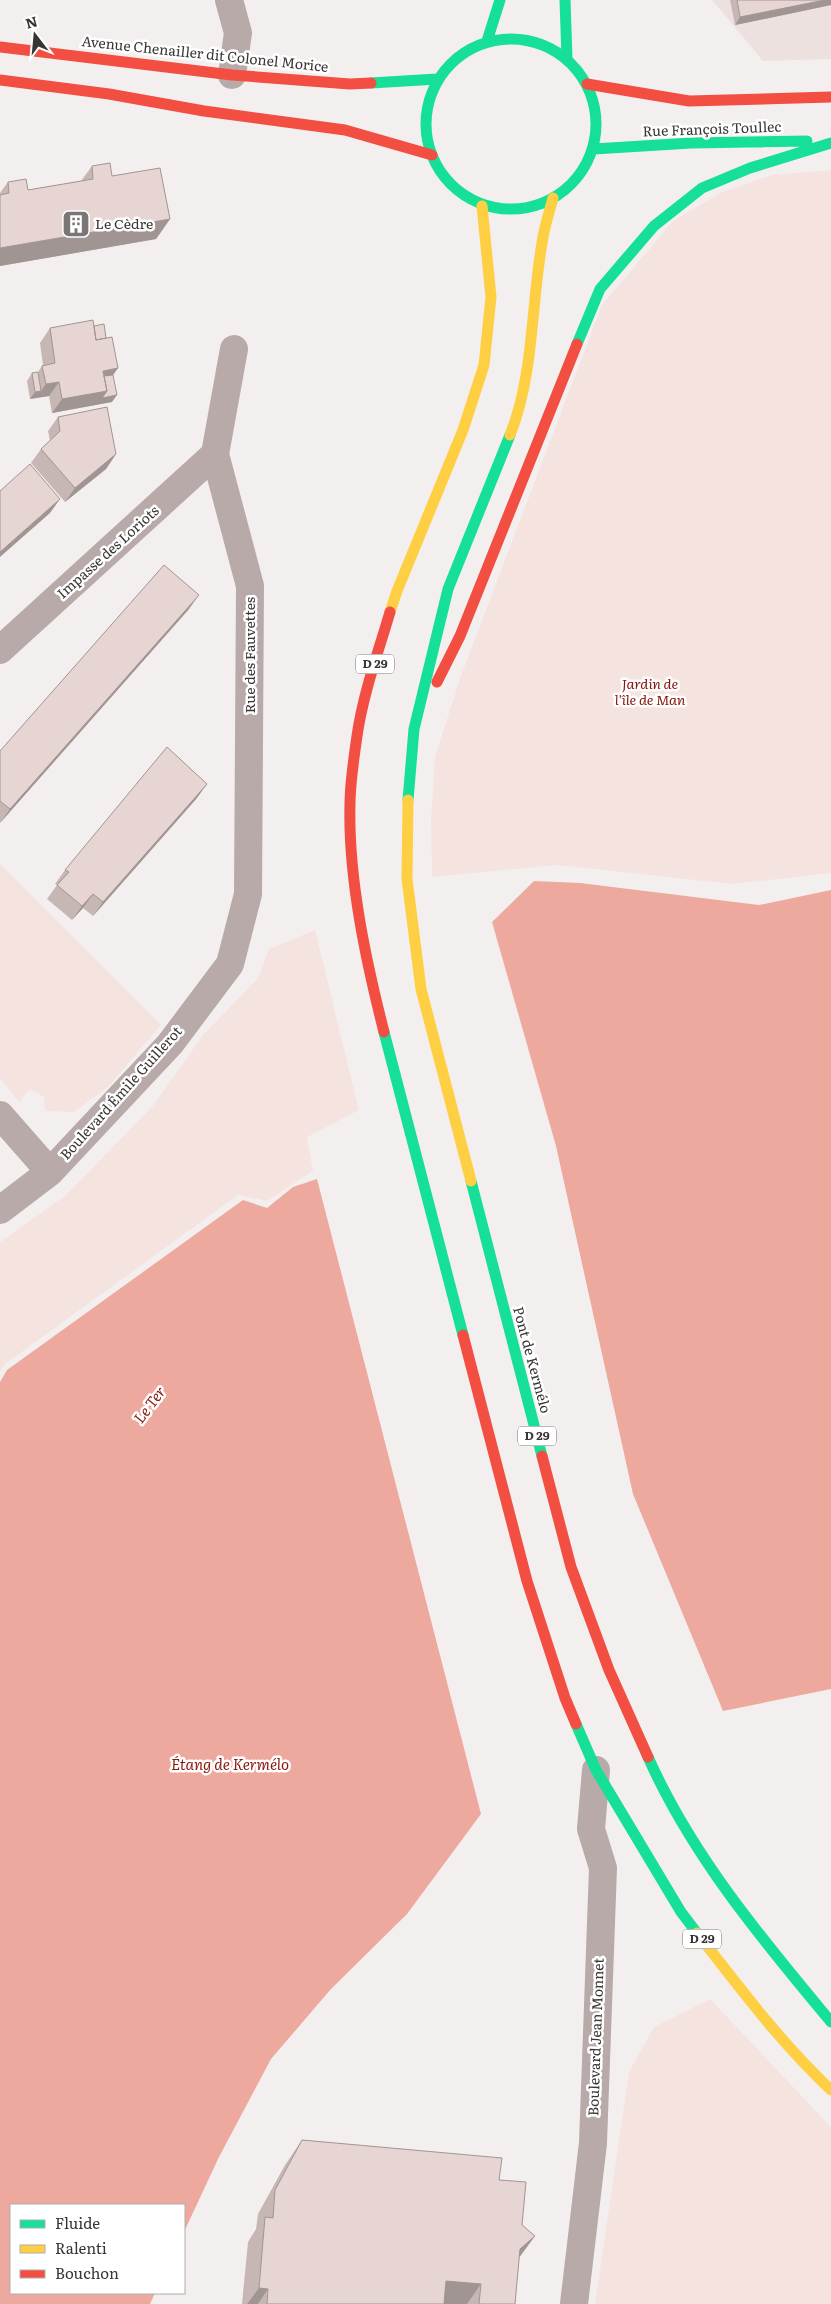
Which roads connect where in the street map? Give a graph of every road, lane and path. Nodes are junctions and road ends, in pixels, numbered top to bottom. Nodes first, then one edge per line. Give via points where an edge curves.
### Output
1 (229, 0) edge
2 (500, 0) edge
3 (565, 0) edge
4 (487, 41) junction
5 (0, 47) edge
6 (567, 58) junction
7 (232, 75) junction
8 (437, 79) junction
9 (0, 80) edge
10 (587, 84) junction
11 (831, 97) edge
12 (831, 142) edge
13 (594, 149) junction
14 (432, 155) junction
15 (553, 198) junction
16 (482, 206) junction
17 (234, 350) dead end
18 (216, 454) junction
19 (0, 650) edge
20 (414, 728) junction
21 (230, 964) joint
22 (0, 1115) edge
23 (50, 1172) junction
24 (0, 1210) edge
25 (596, 1770) junction
26 (831, 2022) edge
27 (831, 2090) edge
28 (574, 2304) edge

1 - 7 street via 238,33
2 - 4 main road
3 - 6 main road
4 - 6 main road via 512,38 541,43
4 - 8 main road via 457,57
5 - 7 main road, Avenue Chenailler dit Colonel Morice
6 - 10 main road
7 - 8 main road, Avenue Chenailler dit Colonel Morice via 350,84
8 - 14 main road via 426,107 426,137
9 - 14 main road via 344,130
10 - 11 main road, Rue François Toullec via 689,101
10 - 13 main road via 596,110
12 - 13 main road, Rue François Toullec via 691,143
12 - 20 main road via 750,168 702,188 654,226 600,289 460,636
13 - 15 main road via 584,172
14 - 16 main road via 448,181
15 - 16 main road via 541,204 509,209
15 - 20 main road, D 29 via 542,242 528,360 514,424 448,589
16 - 25 main road, D 29 via 491,297 484,365 463,430 397,591 368,686 357,735 350,804 353,865 370,978 527,1581 565,1698
17 - 18 street, Rue des Fauvettes
18 - 19 street, Impasse des Loriots
18 - 21 street, Rue des Fauvettes via 250,586 248,894
20 - 26 main road, Pont de Kermélo / D 29 via 408,802 407,879 421,990 571,1567 609,1670 665,1796 699,1853 773,1952
21 - 23 street, Boulevard Émile Guillerot via 170,1044
22 - 23 street
23 - 24 street, Boulevard Émile Guillerot
25 - 27 main road, D 29 via 681,1912 748,1998
25 - 28 street, Boulevard Jean Monnet via 591,1830 603,1868 593,2143

